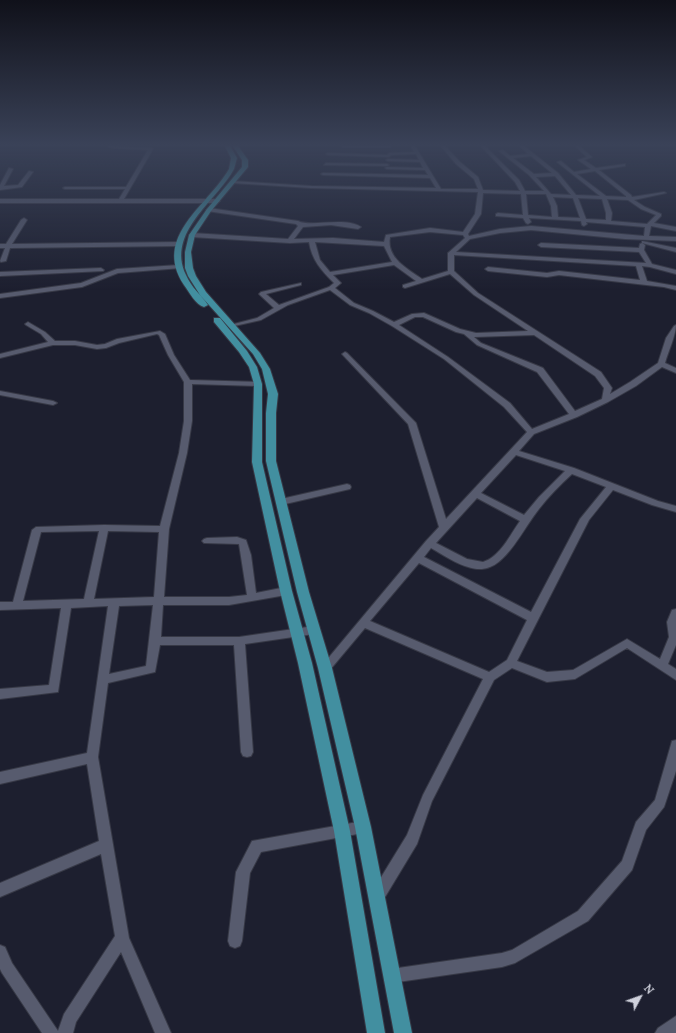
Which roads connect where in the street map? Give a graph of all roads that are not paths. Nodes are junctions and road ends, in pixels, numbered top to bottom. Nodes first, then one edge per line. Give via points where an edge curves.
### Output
1 (124, 194) edge
2 (217, 194) edge
3 (220, 194) edge
4 (480, 194) edge
5 (523, 194) edge
6 (549, 194) edge
7 (552, 194) edge
8 (601, 194) edge
9 (627, 194) edge
10 (657, 194) edge
11 (575, 196) junction
12 (604, 197) junction
13 (629, 199) junction
14 (121, 200) junction
15 (0, 201) edge
16 (211, 204) junction
17 (498, 215) dead end
18 (526, 216) junction
19 (555, 218) junction
20 (24, 220) dead end
21 (584, 220) junction
22 (608, 222) junction
23 (649, 225) junction
24 (301, 226) junction
25 (358, 226) dead end
26 (531, 228) junction
27 (676, 229) edge
28 (585, 234) junction
29 (192, 235) junction
30 (466, 236) junction
31 (540, 237) junction
32 (676, 239) edge
33 (312, 240) junction
34 (644, 240) junction
35 (290, 241) junction
36 (179, 244) junction
37 (386, 244) junction
38 (0, 246) edge
39 (8, 246) junction
40 (641, 250) junction
41 (676, 250) edge
42 (451, 253) junction
43 (542, 259) junction
44 (3, 261) dead end
45 (395, 263) junction
46 (638, 264) junction
47 (650, 265) junction
48 (179, 267) junction
49 (488, 269) dead end
50 (101, 270) dead end
51 (451, 272) junction
52 (676, 272) edge
53 (0, 274) edge
54 (329, 274) junction
55 (421, 281) junction
56 (644, 282) junction
57 (299, 284) dead end
58 (405, 286) dead end
59 (331, 288) junction
60 (676, 288) edge
61 (199, 294) junction
62 (0, 296) edge
63 (278, 308) junction
64 (28, 324) dead end
65 (394, 325) junction
66 (232, 326) junction
67 (676, 327) edge
68 (466, 333) junction
69 (535, 333) junction
70 (673, 338) edge
71 (53, 343) junction
72 (345, 354) dead end
73 (0, 356) edge
74 (661, 364) junction
75 (676, 371) edge
76 (188, 382) junction
77 (258, 384) junction
78 (0, 393) edge
79 (604, 400) junction
80 (53, 403) dead end
81 (574, 415) junction
82 (531, 432) junction
83 (514, 452) junction
84 (571, 470) junction
85 (612, 485) junction
86 (346, 487) dead end
87 (474, 493) junction
88 (281, 502) junction
89 (676, 509) edge
90 (525, 520) junction
91 (444, 527) junction
92 (104, 528) junction
93 (164, 529) junction
94 (207, 541) dead end
95 (429, 544) junction
96 (418, 558) junction
97 (286, 591) junction
98 (252, 598) junction
99 (158, 601) junction
100 (68, 603) junction
101 (114, 603) junction
102 (88, 604) junction
103 (0, 606) edge
104 (17, 606) junction
105 (676, 613) edge
106 (532, 618) junction
107 (364, 622) junction
108 (314, 630) junction
109 (297, 631) junction
110 (156, 641) junction
111 (239, 641) junction
112 (511, 663) junction
113 (662, 666) junction
114 (325, 668) junction
115 (676, 675) edge
116 (490, 676) junction
117 (102, 680) junction
118 (0, 694) edge
119 (676, 745) edge
120 (247, 752) dead end
121 (92, 757) junction
122 (0, 778) edge
123 (363, 827) junction
124 (342, 831) junction
125 (106, 845) junction
126 (0, 890) edge
127 (376, 898) junction
128 (122, 938) junction
129 (235, 941) dead end
130 (0, 952) edge
131 (391, 976) junction
132 (676, 1024) edge
133 (51, 1033) edge
134 (65, 1033) edge
135 (162, 1033) edge
136 (376, 1033) edge
137 (403, 1033) edge
138 (663, 1033) edge

1 - 14 street
2 - 16 highway
3 - 16 highway
4 - 30 street via 478,214
5 - 18 street
6 - 19 street
7 - 11 street
8 - 12 street
9 - 13 street
10 - 13 street
11 - 12 street
11 - 21 street
12 - 13 street
12 - 22 street via 609,213
13 - 23 street via 659,215
14 - 15 street
14 - 16 street
16 - 24 street via 298,223
16 - 29 highway
16 - 36 highway via 191,220
17 - 18 street
18 - 19 street
18 - 26 street
19 - 21 street
20 - 39 street
21 - 22 street
21 - 28 street
22 - 23 street
23 - 27 street
23 - 34 street
24 - 25 street via 331,223
24 - 35 street
26 - 30 street
26 - 31 street
28 - 31 street
28 - 34 street
29 - 35 street
29 - 61 highway via 188,252 189,268
30 - 37 street via 430,230 388,236
30 - 42 street
31 - 40 street
31 - 43 street
32 - 34 street
33 - 35 street
33 - 37 street
33 - 54 street via 314,255 319,265
34 - 40 street
34 - 41 street
36 - 39 street
36 - 48 highway
37 - 45 street
38 - 39 street
39 - 44 street
40 - 47 street
42 - 43 street
42 - 51 street
43 - 46 street
45 - 54 street
45 - 55 street
46 - 47 street
46 - 56 street
47 - 52 street
48 - 61 highway via 182,276
48 - 62 street via 117,271 82,285
49 - 56 street
50 - 53 street
51 - 55 street
51 - 69 street via 476,294
54 - 59 street via 338,282
55 - 58 street
56 - 60 street
57 - 63 street via 262,294
59 - 63 street
59 - 65 street via 352,304
61 - 66 highway
61 - 77 highway via 243,351 253,367
63 - 66 street via 259,319
64 - 71 street via 43,332
65 - 68 street via 414,315 424,315
65 - 82 street via 446,358 508,405
66 - 88 highway via 256,353 266,370 273,394 272,461
67 - 70 street
68 - 69 street
68 - 81 street via 479,344 540,370
69 - 79 street via 598,374 608,388
70 - 74 street
71 - 73 street
71 - 76 street via 97,347 158,332 162,334 171,356
72 - 91 street via 412,423
74 - 75 street
74 - 79 street
76 - 77 street
76 - 93 street via 188,421 184,447
77 - 97 highway via 257,462
78 - 80 street
79 - 81 street
81 - 82 street
82 - 83 street
83 - 84 street
83 - 87 street
84 - 85 street
84 - 90 street
85 - 89 street
85 - 106 street via 585,519
86 - 88 street
87 - 90 street
87 - 91 street
88 - 108 highway
90 - 95 street via 512,541 494,560 482,566 470,564
91 - 95 street
92 - 93 street
92 - 102 street
92 - 104 street via 37,530
93 - 99 street
94 - 98 street via 243,542
95 - 96 street
96 - 106 street
96 - 107 street
97 - 98 street
97 - 109 highway
98 - 99 street via 229,601
99 - 101 street
99 - 110 street
100 - 102 street
100 - 104 street
100 - 118 street via 54,689
101 - 102 street
101 - 117 street
103 - 104 street
105 - 113 street via 672,622 674,637
106 - 112 street
107 - 114 street
107 - 116 street
108 - 109 street
108 - 114 highway
109 - 111 street
109 - 124 highway
110 - 111 street
110 - 117 street via 152,669
111 - 120 street
112 - 113 street via 547,677 575,674 628,643
112 - 116 street
113 - 115 street
114 - 123 highway
116 - 127 street via 427,799 412,839
117 - 121 street
119 - 131 street via 660,803 641,826 627,865 583,916 515,956
121 - 122 street
121 - 125 street
123 - 124 street
123 - 127 highway
124 - 129 street via 257,846 243,872
124 - 136 highway
125 - 126 street
125 - 128 street
127 - 131 highway
128 - 134 street via 69,1019
128 - 135 street
130 - 133 street via 7,968
131 - 137 highway
132 - 138 street

